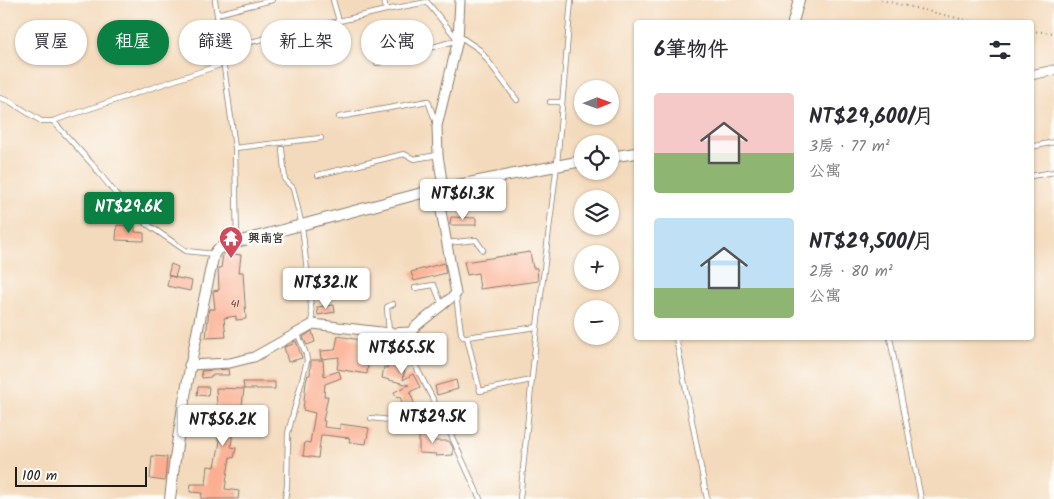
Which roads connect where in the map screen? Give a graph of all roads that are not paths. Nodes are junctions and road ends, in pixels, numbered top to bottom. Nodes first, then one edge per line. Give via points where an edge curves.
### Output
1 (215, 0) edge
2 (272, 0) edge
3 (333, 0) edge
4 (384, 0) edge
5 (460, 0) edge
6 (571, 0) edge
7 (799, 0) edge
8 (426, 1) edge
9 (386, 10) junction
10 (217, 14) junction
11 (218, 20) edge
12 (339, 20) edge
13 (343, 20) edge
14 (794, 20) edge
15 (458, 38) junction
16 (433, 46) edge
17 (220, 65) edge
18 (223, 65) edge
19 (1054, 70) edge
20 (1034, 74) edge
21 (0, 98) edge
22 (517, 100) dead end
23 (550, 102) dead end
24 (562, 102) junction
25 (339, 117) dead end
26 (52, 121) junction
27 (437, 126) junction
28 (321, 138) dead end
29 (1054, 142) edge
30 (1034, 146) edge
31 (235, 148) junction
32 (282, 149) dead end
33 (634, 153) edge
34 (438, 155) junction
35 (619, 156) edge
36 (574, 162) edge
37 (557, 164) junction
38 (1054, 172) edge
39 (318, 174) dead end
40 (1034, 175) edge
41 (440, 188) junction
42 (302, 226) junction
43 (236, 242) junction
44 (446, 243) junction
45 (483, 250) dead end
46 (214, 254) junction
47 (415, 288) dead end
48 (456, 294) junction
49 (393, 304) dead end
50 (442, 304) junction
51 (313, 324) junction
52 (537, 327) junction
53 (297, 332) junction
54 (411, 332) junction
55 (389, 333) junction
56 (467, 337) junction
57 (676, 340) edge
58 (890, 340) edge
59 (189, 365) junction
60 (531, 380) junction
61 (371, 418) dead end
62 (447, 426) junction
63 (170, 499) edge
64 (285, 499) edge
65 (480, 499) edge
66 (520, 499) edge
67 (707, 499) edge
68 (921, 499) edge

1 - 10 lane
2 - 10 lane
3 - 12 lane
4 - 9 lane
5 - 15 street
6 - 24 lane
7 - 14 street
8 - 9 lane
8 - 15 lane
9 - 13 lane
10 - 11 lane
15 - 16 lane
15 - 22 lane via 480,50
15 - 27 street
17 - 26 lane
18 - 31 lane
19 - 20 street
21 - 26 lane via 41,121
23 - 24 lane
24 - 37 lane
25 - 27 lane via 428,100
26 - 46 lane via 131,213 186,251
27 - 34 street
28 - 31 lane
29 - 30 lane
31 - 43 lane
32 - 42 lane via 285,180 293,188
33 - 35 street
34 - 39 lane via 414,159 404,154
34 - 41 street
36 - 37 street
37 - 41 street
37 - 52 lane
38 - 40 lane
41 - 42 street
41 - 44 street
42 - 43 street
42 - 51 lane
43 - 46 street
44 - 45 lane via 476,240
44 - 48 street
46 - 59 street
47 - 50 lane via 434,285
48 - 50 street
48 - 56 lane via 461,333
49 - 55 lane via 387,307
50 - 54 street
51 - 53 street
51 - 55 street
52 - 56 lane
52 - 60 lane
53 - 59 street via 254,357 230,363
53 - 64 lane via 306,361 288,434
54 - 55 street
54 - 62 lane via 413,361
56 - 60 lane via 480,391
57 - 67 lane
58 - 68 lane
59 - 63 street
60 - 66 lane
61 - 62 lane
62 - 65 lane

